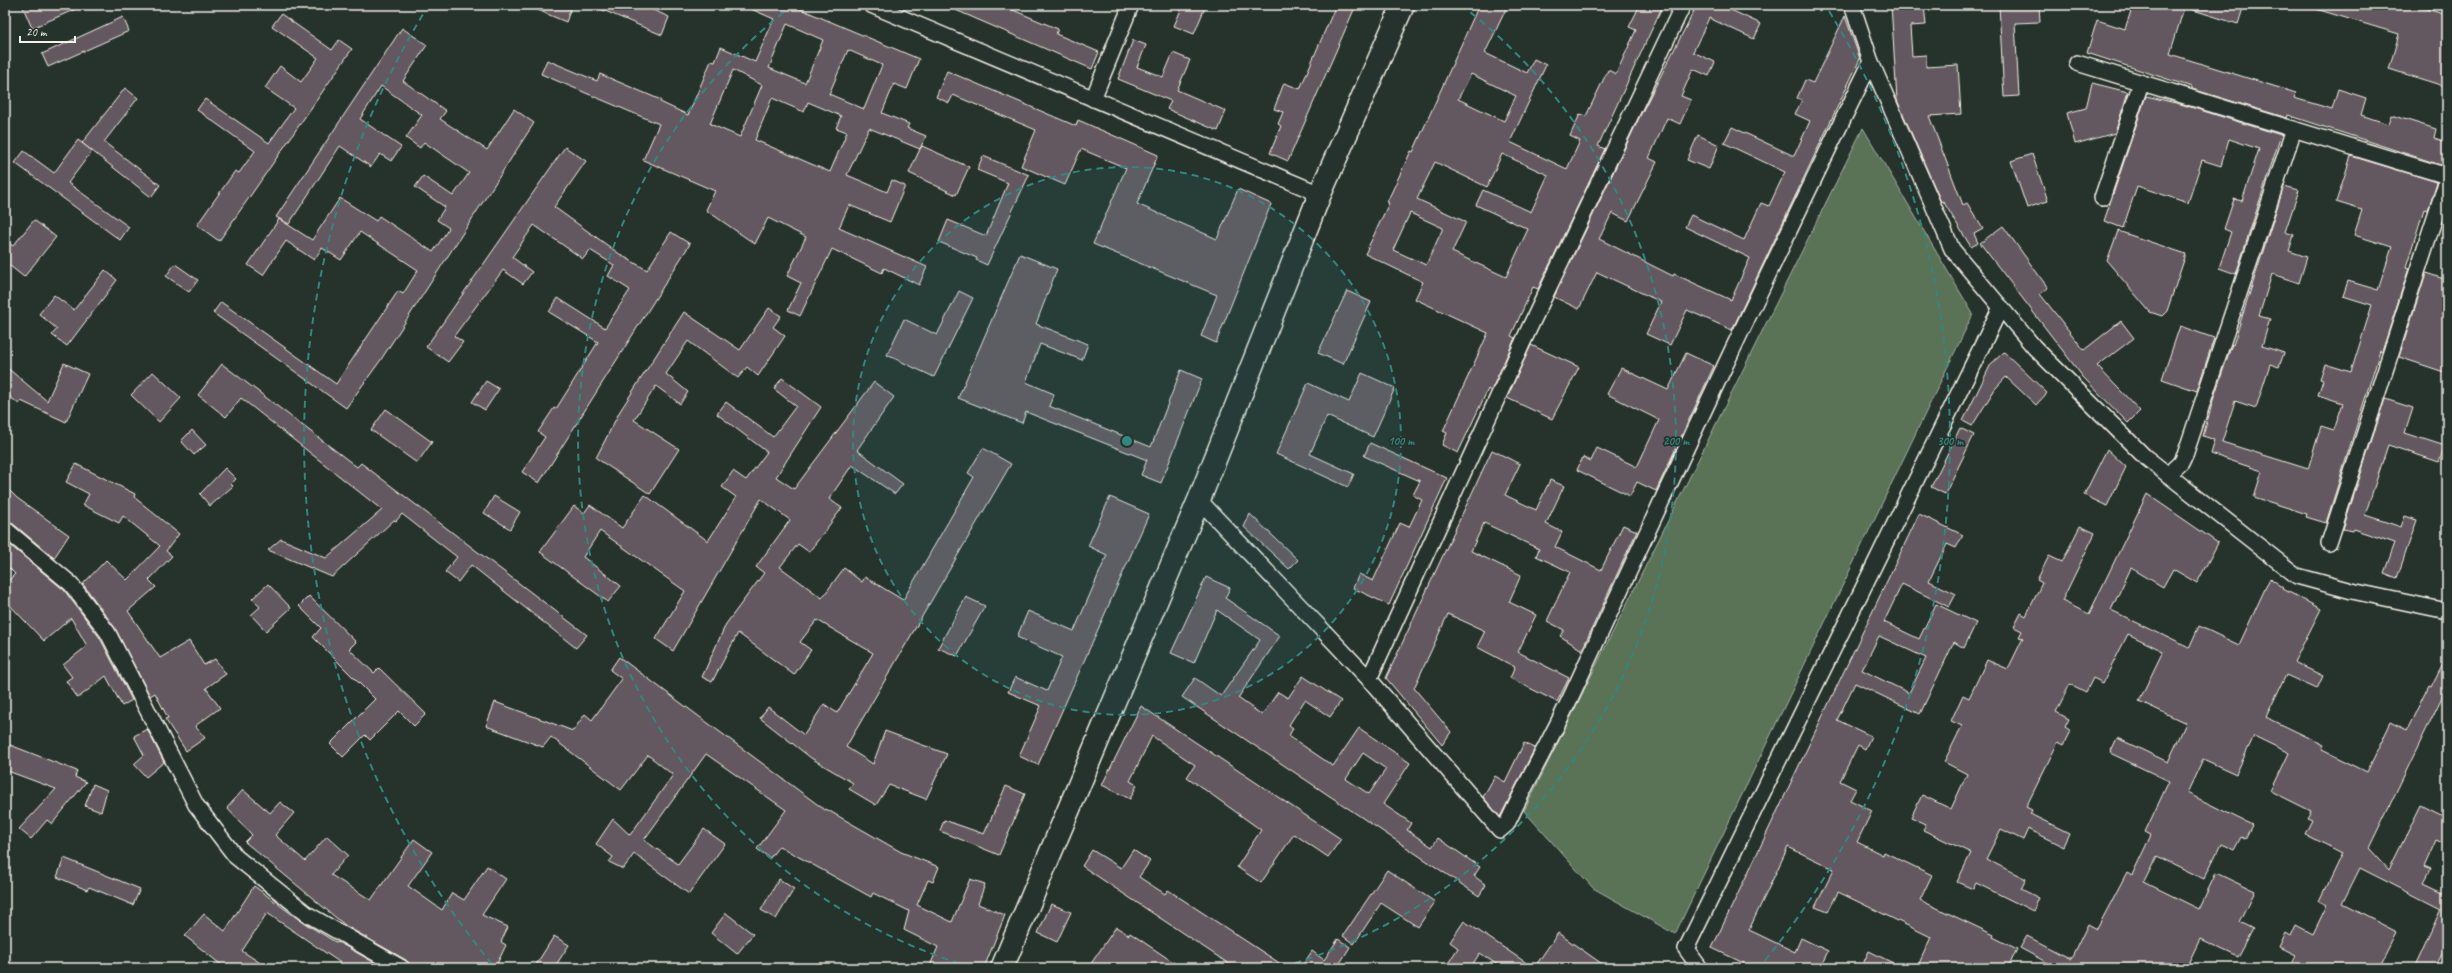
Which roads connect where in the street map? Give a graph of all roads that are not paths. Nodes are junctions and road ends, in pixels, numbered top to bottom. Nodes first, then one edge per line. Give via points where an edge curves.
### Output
1 (871, 5) edge
2 (1131, 5) edge
3 (1403, 5) edge
4 (1683, 5) edge
5 (1852, 5) edge
6 (1871, 62) junction
7 (2077, 63) dead end
8 (2141, 83) junction
9 (1092, 98) junction
10 (2294, 129) junction
11 (2447, 176) edge
12 (2447, 180) edge
13 (1320, 194) junction
14 (2102, 198) dead end
15 (2001, 307) junction
16 (2168, 475) junction
17 (1199, 500) junction
18 (5, 529) edge
19 (2330, 543) dead end
20 (2447, 611) edge
21 (1369, 679) junction
22 (402, 968) edge
23 (1002, 968) edge
24 (1700, 968) edge

1 - 9 street
2 - 9 street
3 - 13 street
4 - 21 street via 1528,332
5 - 6 street
6 - 15 street via 1952,248
6 - 21 street via 1788,230 1574,690 1507,824 1500,830
7 - 8 street
8 - 10 street
8 - 14 street
9 - 13 street
10 - 11 street
10 - 16 street via 2185,454 2181,463
12 - 19 street
13 - 17 street
15 - 16 street via 2034,347 2144,456
15 - 24 street via 1686,949
16 - 20 street via 2297,576 2352,591
17 - 21 street
17 - 23 street
18 - 22 street via 71,584 108,633 196,805 236,857 307,914

